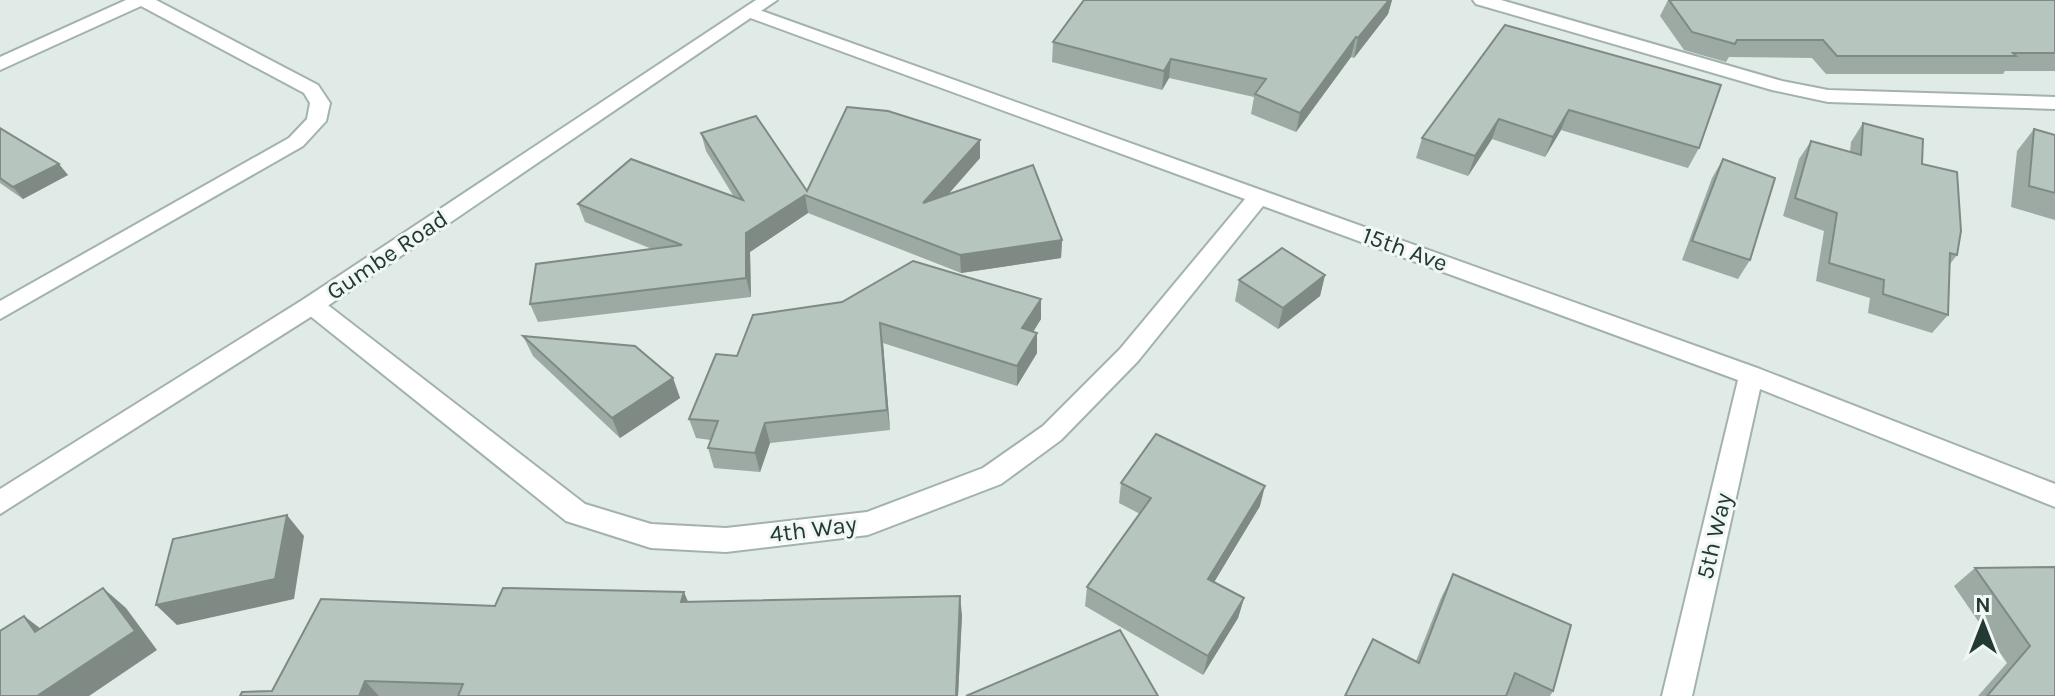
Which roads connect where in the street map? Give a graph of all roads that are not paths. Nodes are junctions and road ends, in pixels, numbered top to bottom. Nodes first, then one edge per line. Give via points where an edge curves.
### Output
1 (141, 0) edge
2 (1482, 0) edge
3 (760, 6) edge
4 (0, 64) edge
5 (2055, 103) edge
6 (1259, 196) junction
7 (312, 305) junction
8 (0, 311) edge
9 (1751, 375) junction
10 (2055, 496) edge
11 (0, 503) edge
12 (1677, 696) edge

1 - 4 street
1 - 8 street via 311,89 320,103 316,121 296,142
2 - 5 street via 1828,96
3 - 6 street, 15th Ave
3 - 7 street, Gumbe Road
6 - 7 street, 4th Way via 1129,355 1052,433 992,476 868,523 726,540 651,536 576,513
6 - 9 street, 15th Ave
7 - 11 street, Gumbe Road
9 - 10 street, 15th Ave
9 - 12 street, 5th Way

